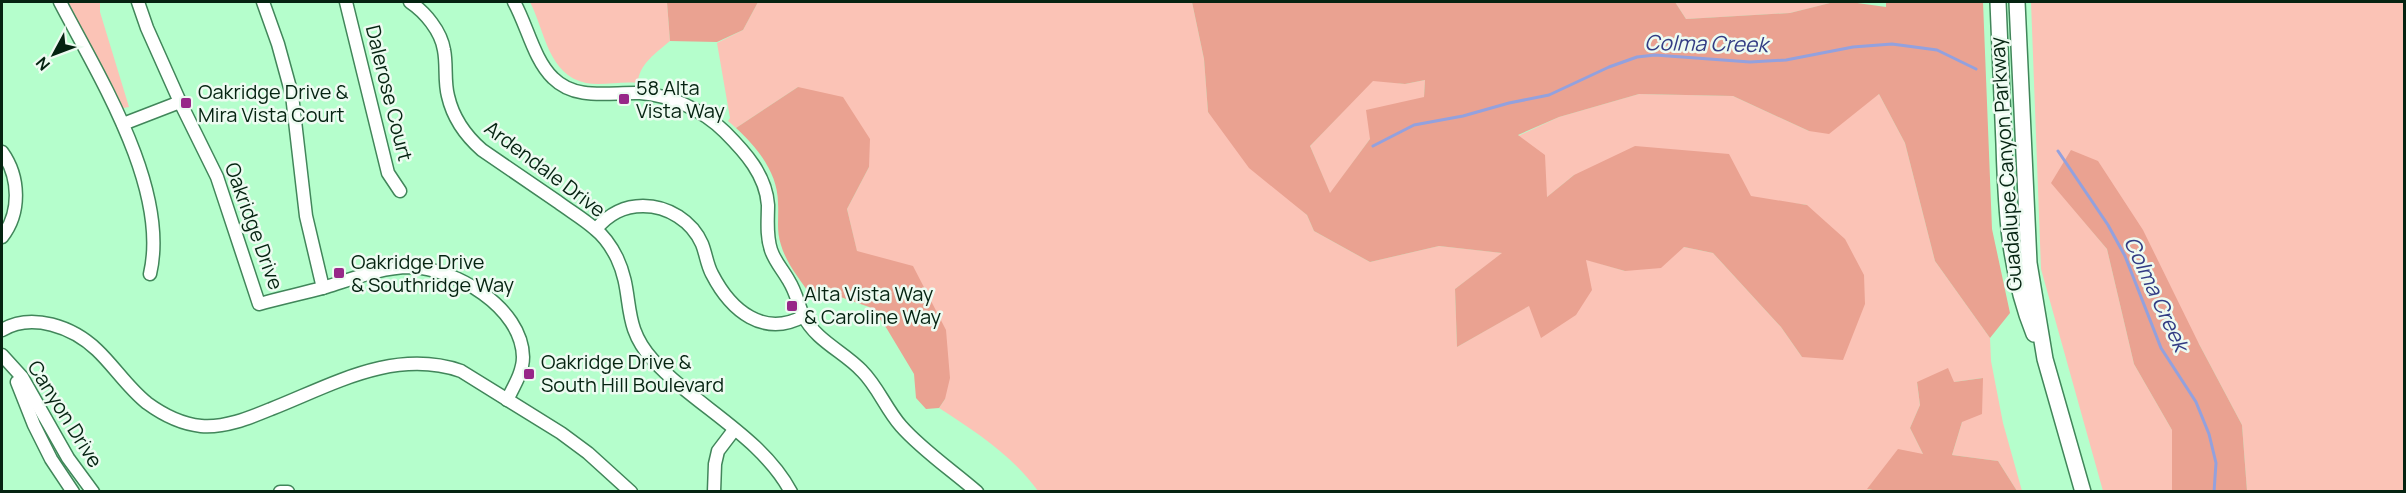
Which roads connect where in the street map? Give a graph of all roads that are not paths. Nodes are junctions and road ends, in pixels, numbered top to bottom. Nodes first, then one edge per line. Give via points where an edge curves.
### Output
1 (60, 2) edge
2 (138, 2) edge
3 (263, 2) edge
4 (346, 2) edge
5 (410, 2) edge
6 (514, 2) edge
7 (1998, 2) edge
8 (2017, 2) edge
9 (180, 102) junction
10 (123, 124) junction
11 (2, 152) edge
12 (400, 191) dead end
13 (596, 229) junction
14 (2, 237) edge
15 (150, 274) dead end
16 (323, 288) junction
17 (804, 316) junction
18 (2, 330) edge
19 (3, 356) edge
20 (2045, 359) junction
21 (507, 400) junction
22 (734, 430) junction
23 (73, 492) edge
24 (93, 492) edge
25 (280, 492) edge
26 (288, 492) edge
27 (631, 492) edge
28 (714, 492) edge
29 (791, 492) edge
30 (977, 492) edge
31 (2083, 492) edge

1 - 10 street
2 - 9 street, Oakridge Drive
3 - 16 street via 292,95 306,216
4 - 12 street, Dalerose Court via 388,173
5 - 13 street, Ardendale Drive via 426,16 440,38 448,97 467,135 482,150
6 - 17 street via 541,63 562,86 590,94 641,93 681,103 703,114 735,142 760,176 768,204 770,249
7 - 20 main road, Guadalupe Canyon Parkway via 2010,244 2023,306
8 - 20 main road, Guadalupe Canyon Parkway via 2028,253
9 - 10 street
9 - 16 street, Oakridge Drive via 217,177 259,304
10 - 15 street via 141,174 154,239
11 - 14 street via 16,194 14,217
13 - 17 street via 607,216 634,206 672,213 698,237 717,284 746,315 761,323 777,325
13 - 22 street, Ardendale Drive via 617,258 630,320 642,346 662,369
16 - 21 street, Oakridge Drive via 410,267 447,275 474,288 501,308 518,332 523,357 521,370
17 - 30 street via 815,333 861,370 903,429
18 - 21 street via 17,323 57,326 96,349 146,402 182,422 202,426 243,421 373,368 423,362 461,371
19 - 23 street, Canyon Drive via 51,459
19 - 24 street, Canyon Drive via 22,377 68,458
20 - 31 main road, Guadalupe Canyon Parkway
21 - 27 street via 588,453
22 - 28 street via 718,451
22 - 29 street, Ardendale Drive via 764,453
25 - 26 street

